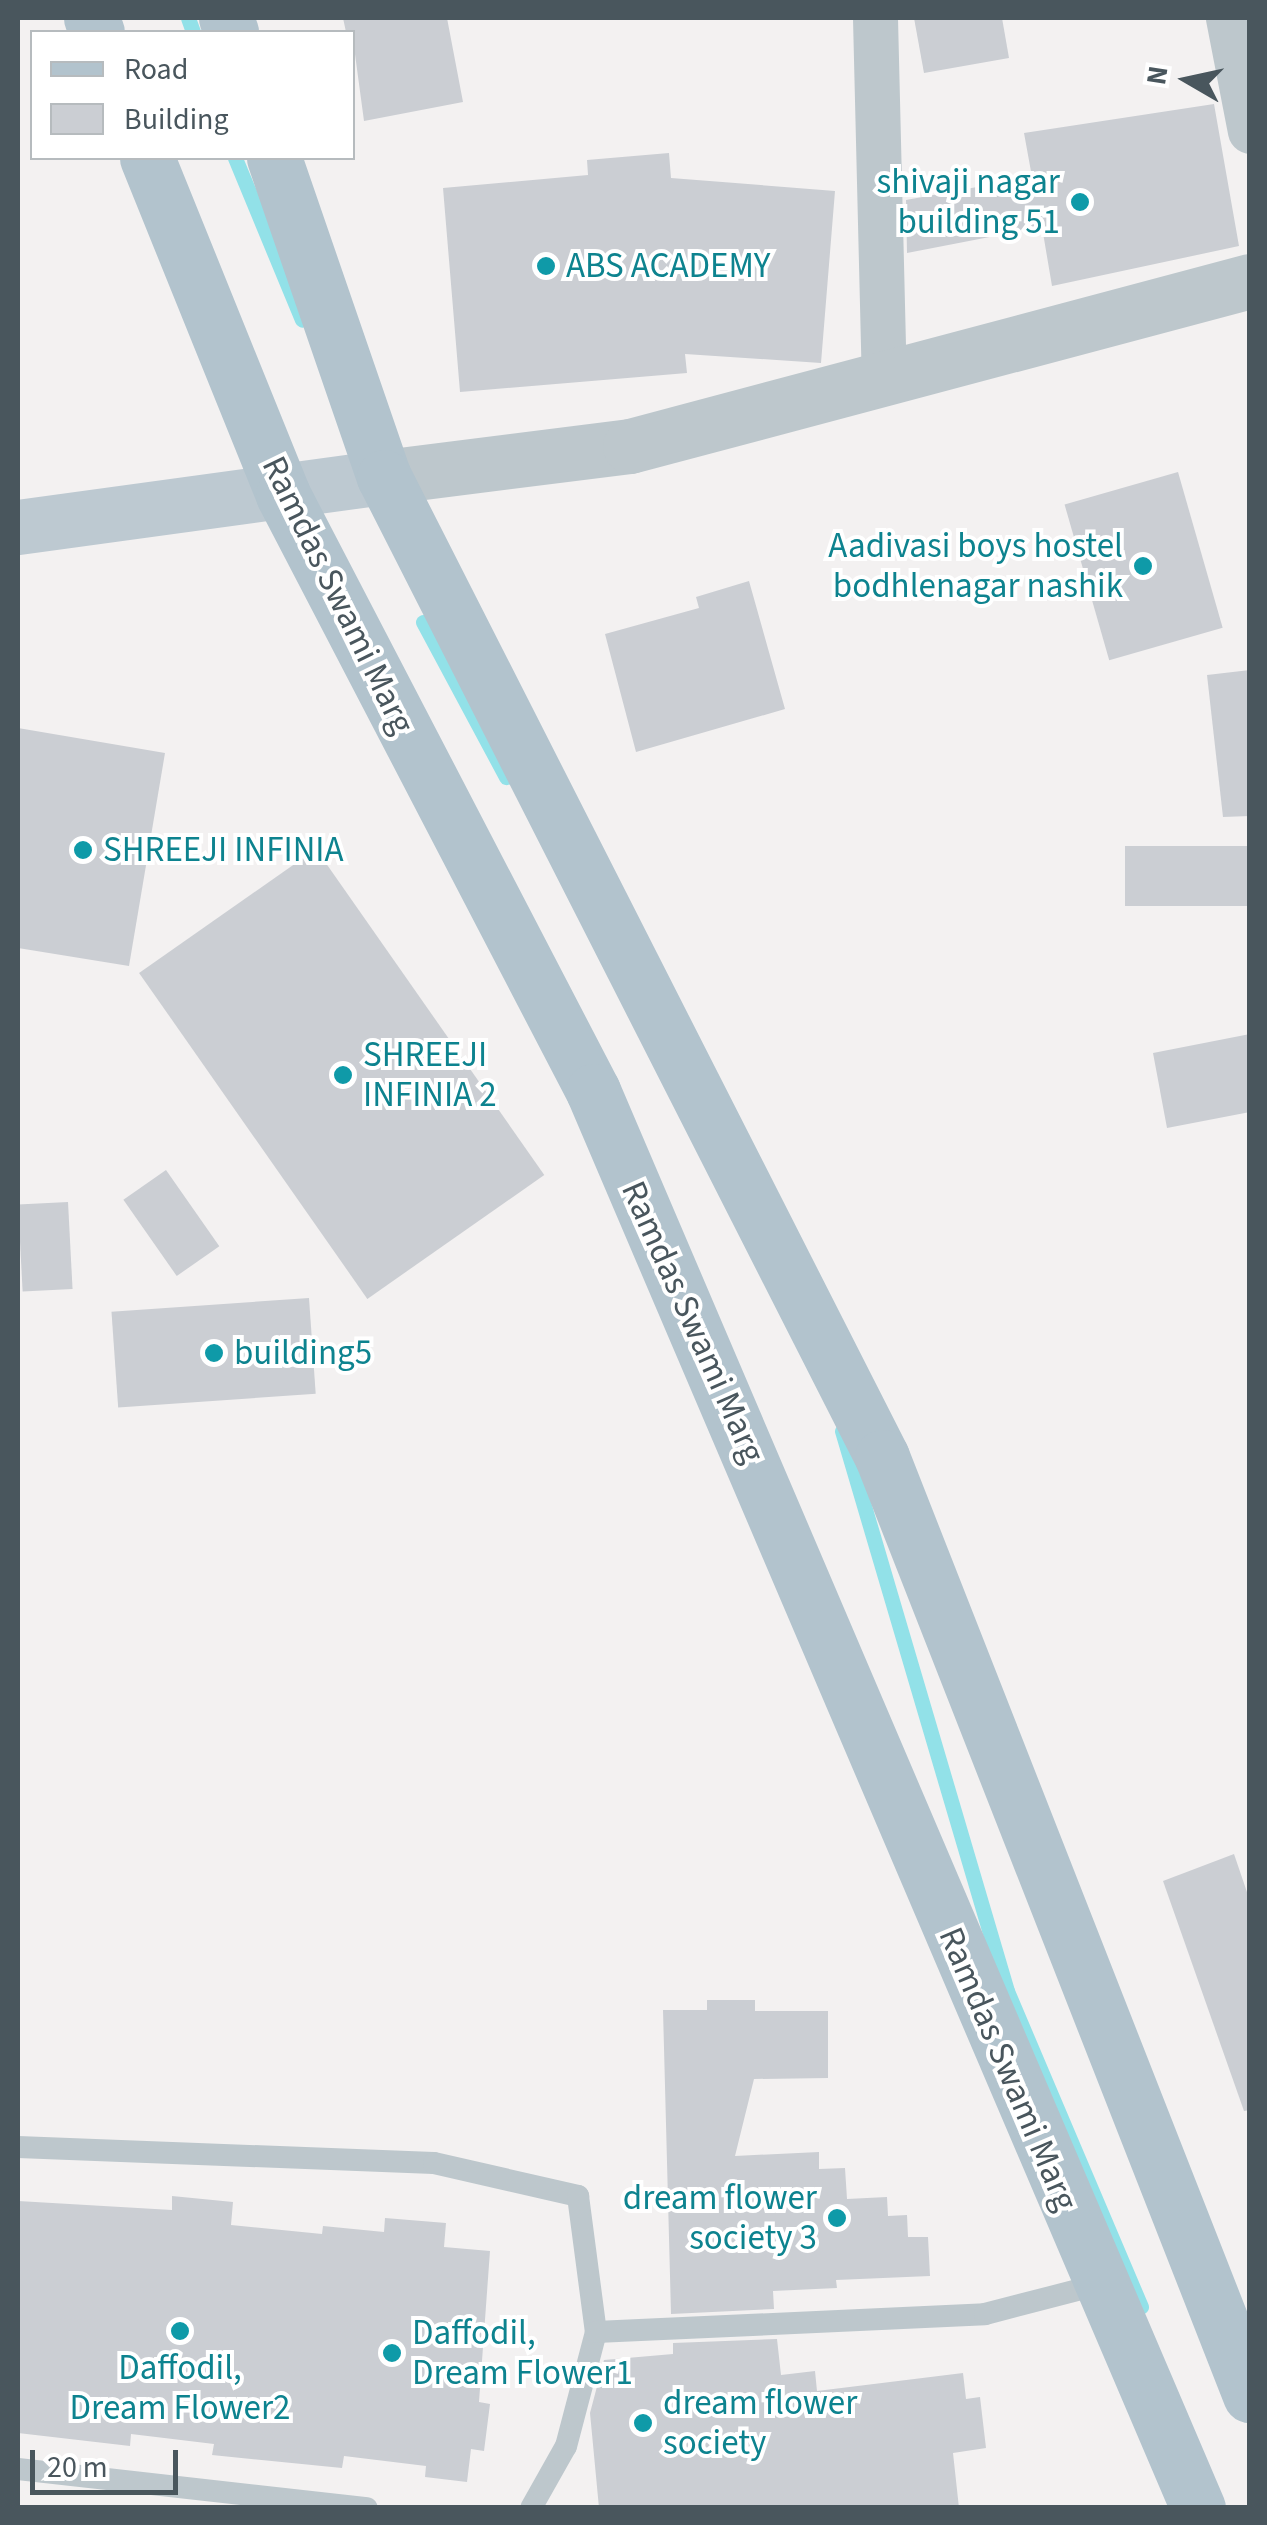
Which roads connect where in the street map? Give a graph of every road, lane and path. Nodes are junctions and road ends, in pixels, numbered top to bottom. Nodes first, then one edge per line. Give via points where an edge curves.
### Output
1 (876, 18) edge
2 (1228, 18) edge
3 (1250, 131) edge
4 (149, 160) edge
5 (275, 160) edge
6 (1250, 281) edge
7 (884, 378) junction
8 (384, 476) junction
9 (283, 495) junction
10 (18, 527) edge
11 (18, 2147) edge
12 (1098, 2284) junction
13 (596, 2332) junction
14 (1250, 2395) edge
15 (18, 2469) edge
16 (367, 2508) edge
17 (531, 2508) edge
18 (1198, 2508) edge

1 - 7 street
2 - 3 street
4 - 9 main road, Ramdas Swami Marg
5 - 8 main road
6 - 7 street
7 - 8 street via 630,446
8 - 9 main road
8 - 14 main road via 882,1457
9 - 10 main road
9 - 12 main road, Ramdas Swami Marg via 593,1091
11 - 13 lane via 434,2163 578,2196
12 - 13 lane via 985,2314
12 - 18 main road, Ramdas Swami Marg
13 - 17 lane via 566,2446
15 - 16 lane

